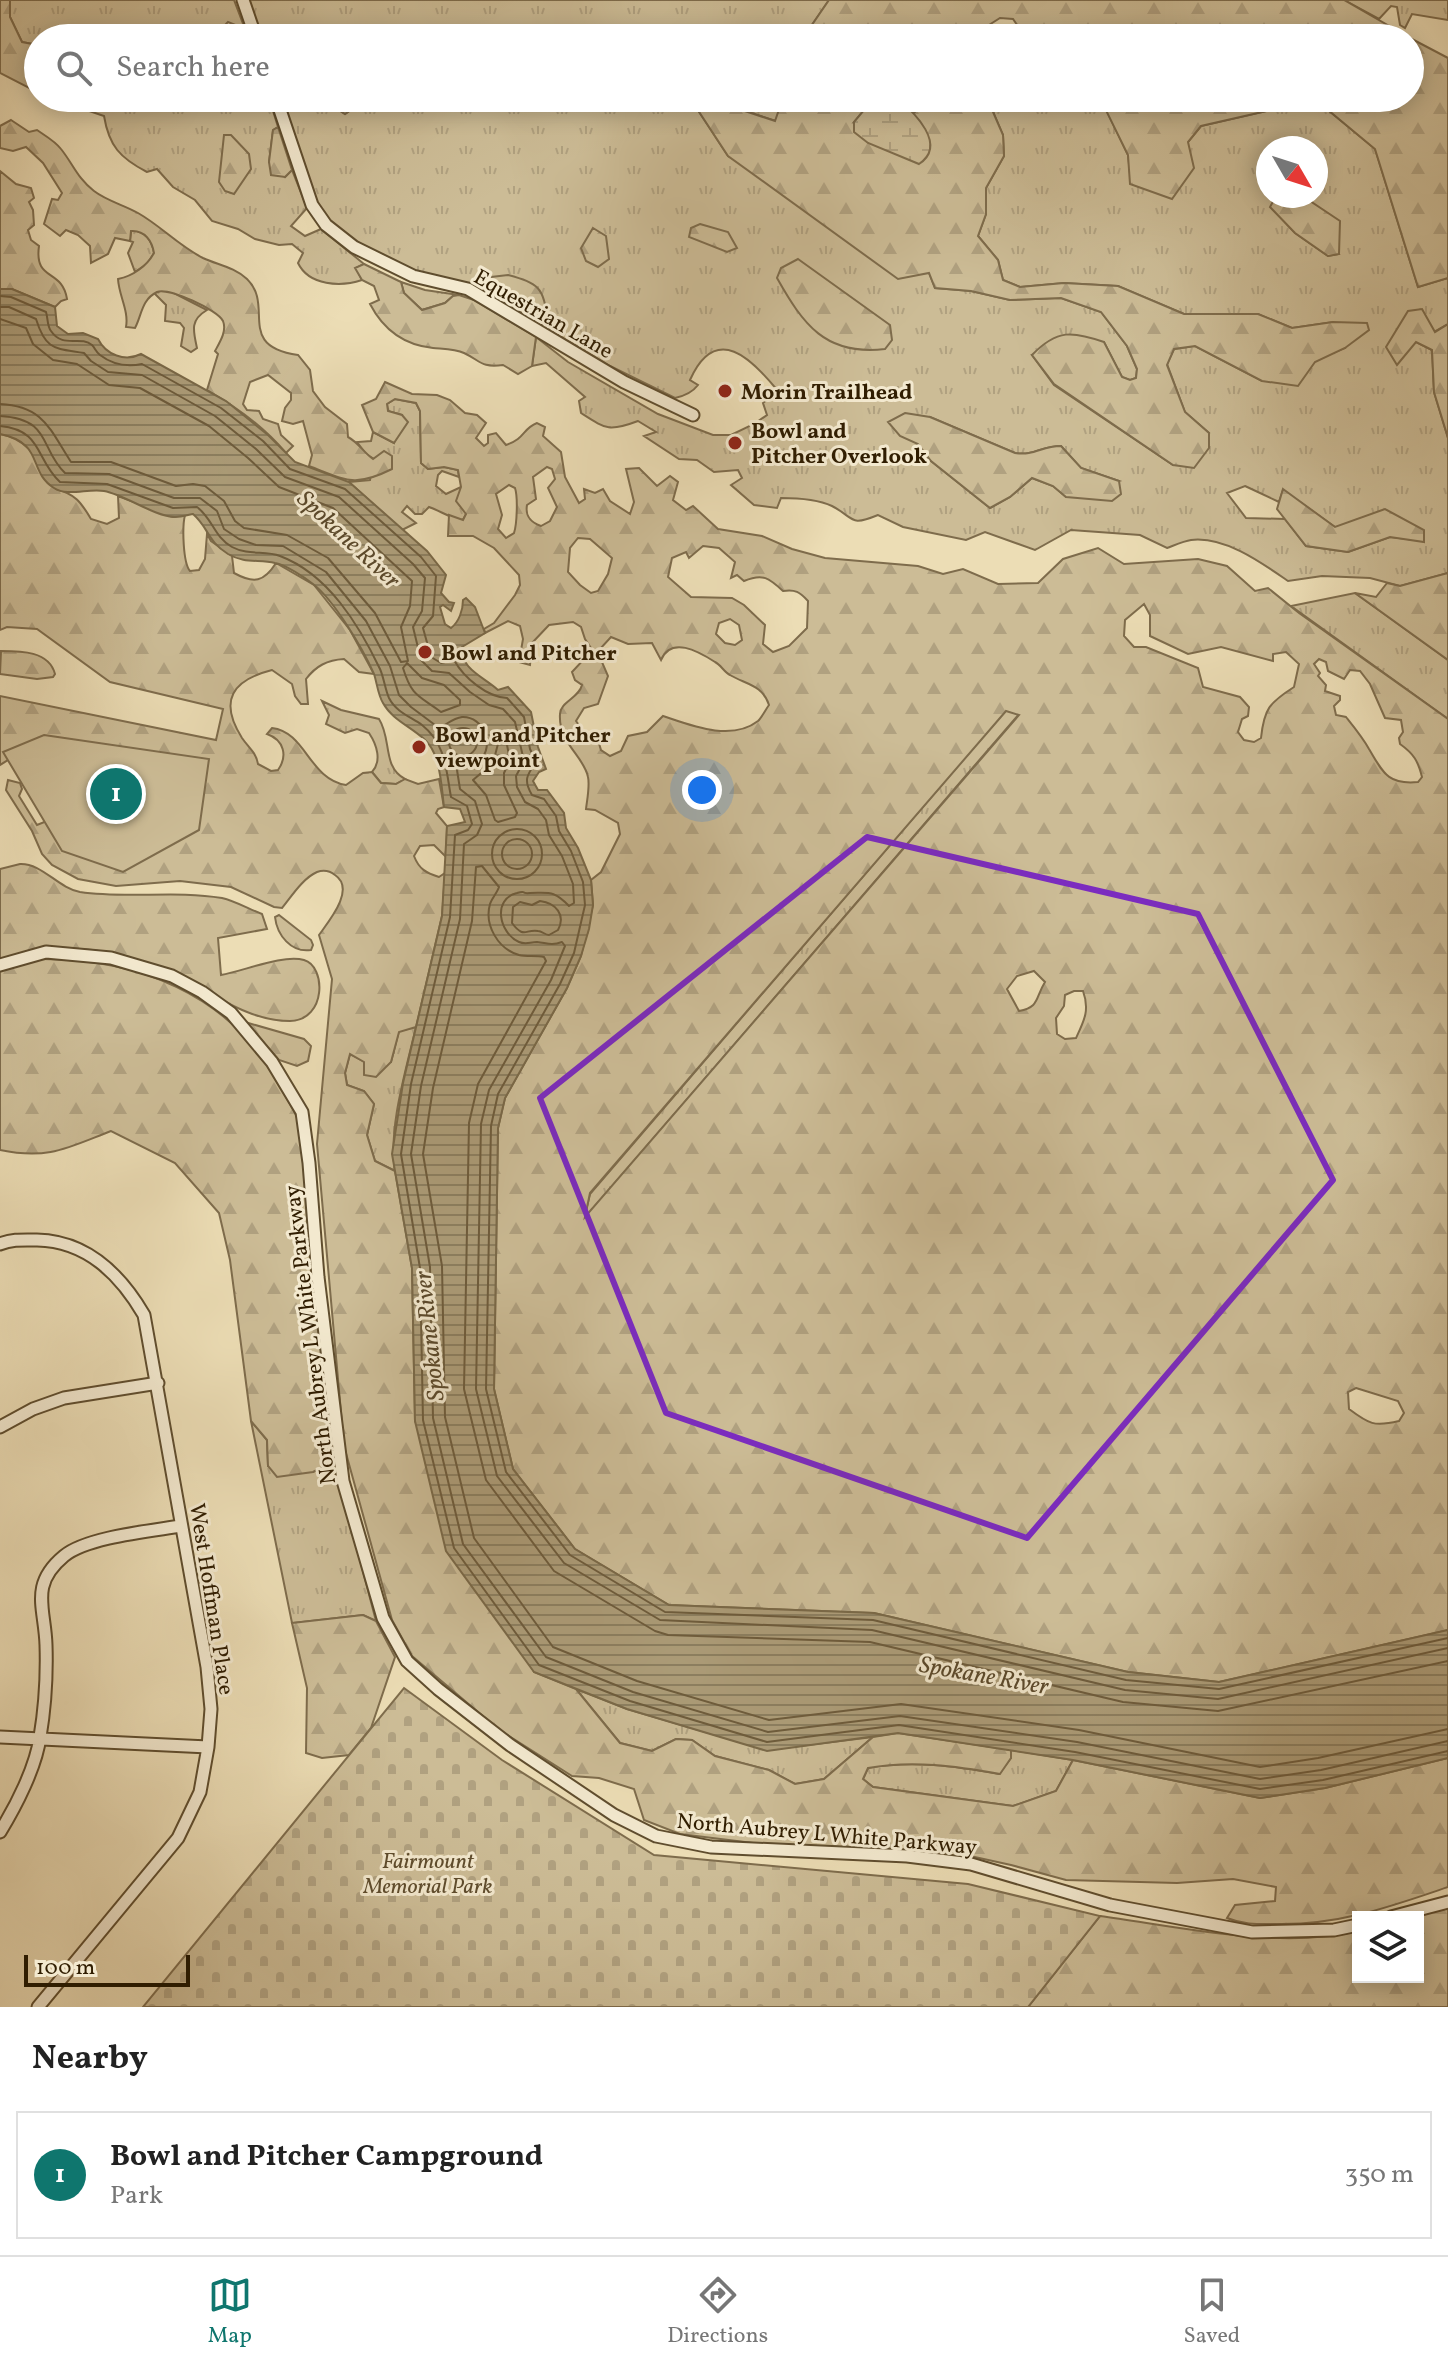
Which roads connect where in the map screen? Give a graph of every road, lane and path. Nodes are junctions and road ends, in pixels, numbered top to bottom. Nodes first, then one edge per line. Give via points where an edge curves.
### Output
1 (243, 0) edge
2 (251, 24) edge
3 (281, 112) edge
4 (693, 415) dead end
5 (0, 965) edge
6 (0, 1244) edge
7 (158, 1383) junction
8 (0, 1427) edge
9 (181, 1526) junction
10 (0, 1737) edge
11 (40, 1740) junction
12 (208, 1747) junction
13 (0, 1832) edge
14 (1448, 1902) edge
15 (1414, 1911) edge
16 (1352, 1926) edge
17 (38, 2007) edge

1 - 2 street
3 - 4 street, Equestrian Lane via 312,205 326,225 354,247 413,276 468,289 624,382
5 - 16 street, North Aubrey L White Parkway via 46,952 111,958 172,976 231,1013 272,1062 302,1112 343,1481 383,1618 407,1661 510,1745 614,1815 656,1836 711,1847 971,1864 1110,1905 1252,1932
6 - 7 street, West Hoffman Place via 57,1241 97,1259 127,1286 144,1315
7 - 8 street via 64,1398
7 - 9 street, West Hoffman Place
9 - 11 street via 85,1544 51,1569 40,1607 46,1667
9 - 12 street, West Hoffman Place via 207,1667
10 - 11 street
11 - 12 street
11 - 13 street
12 - 17 street, West Hoffman Place via 200,1792 178,1838
14 - 15 street

